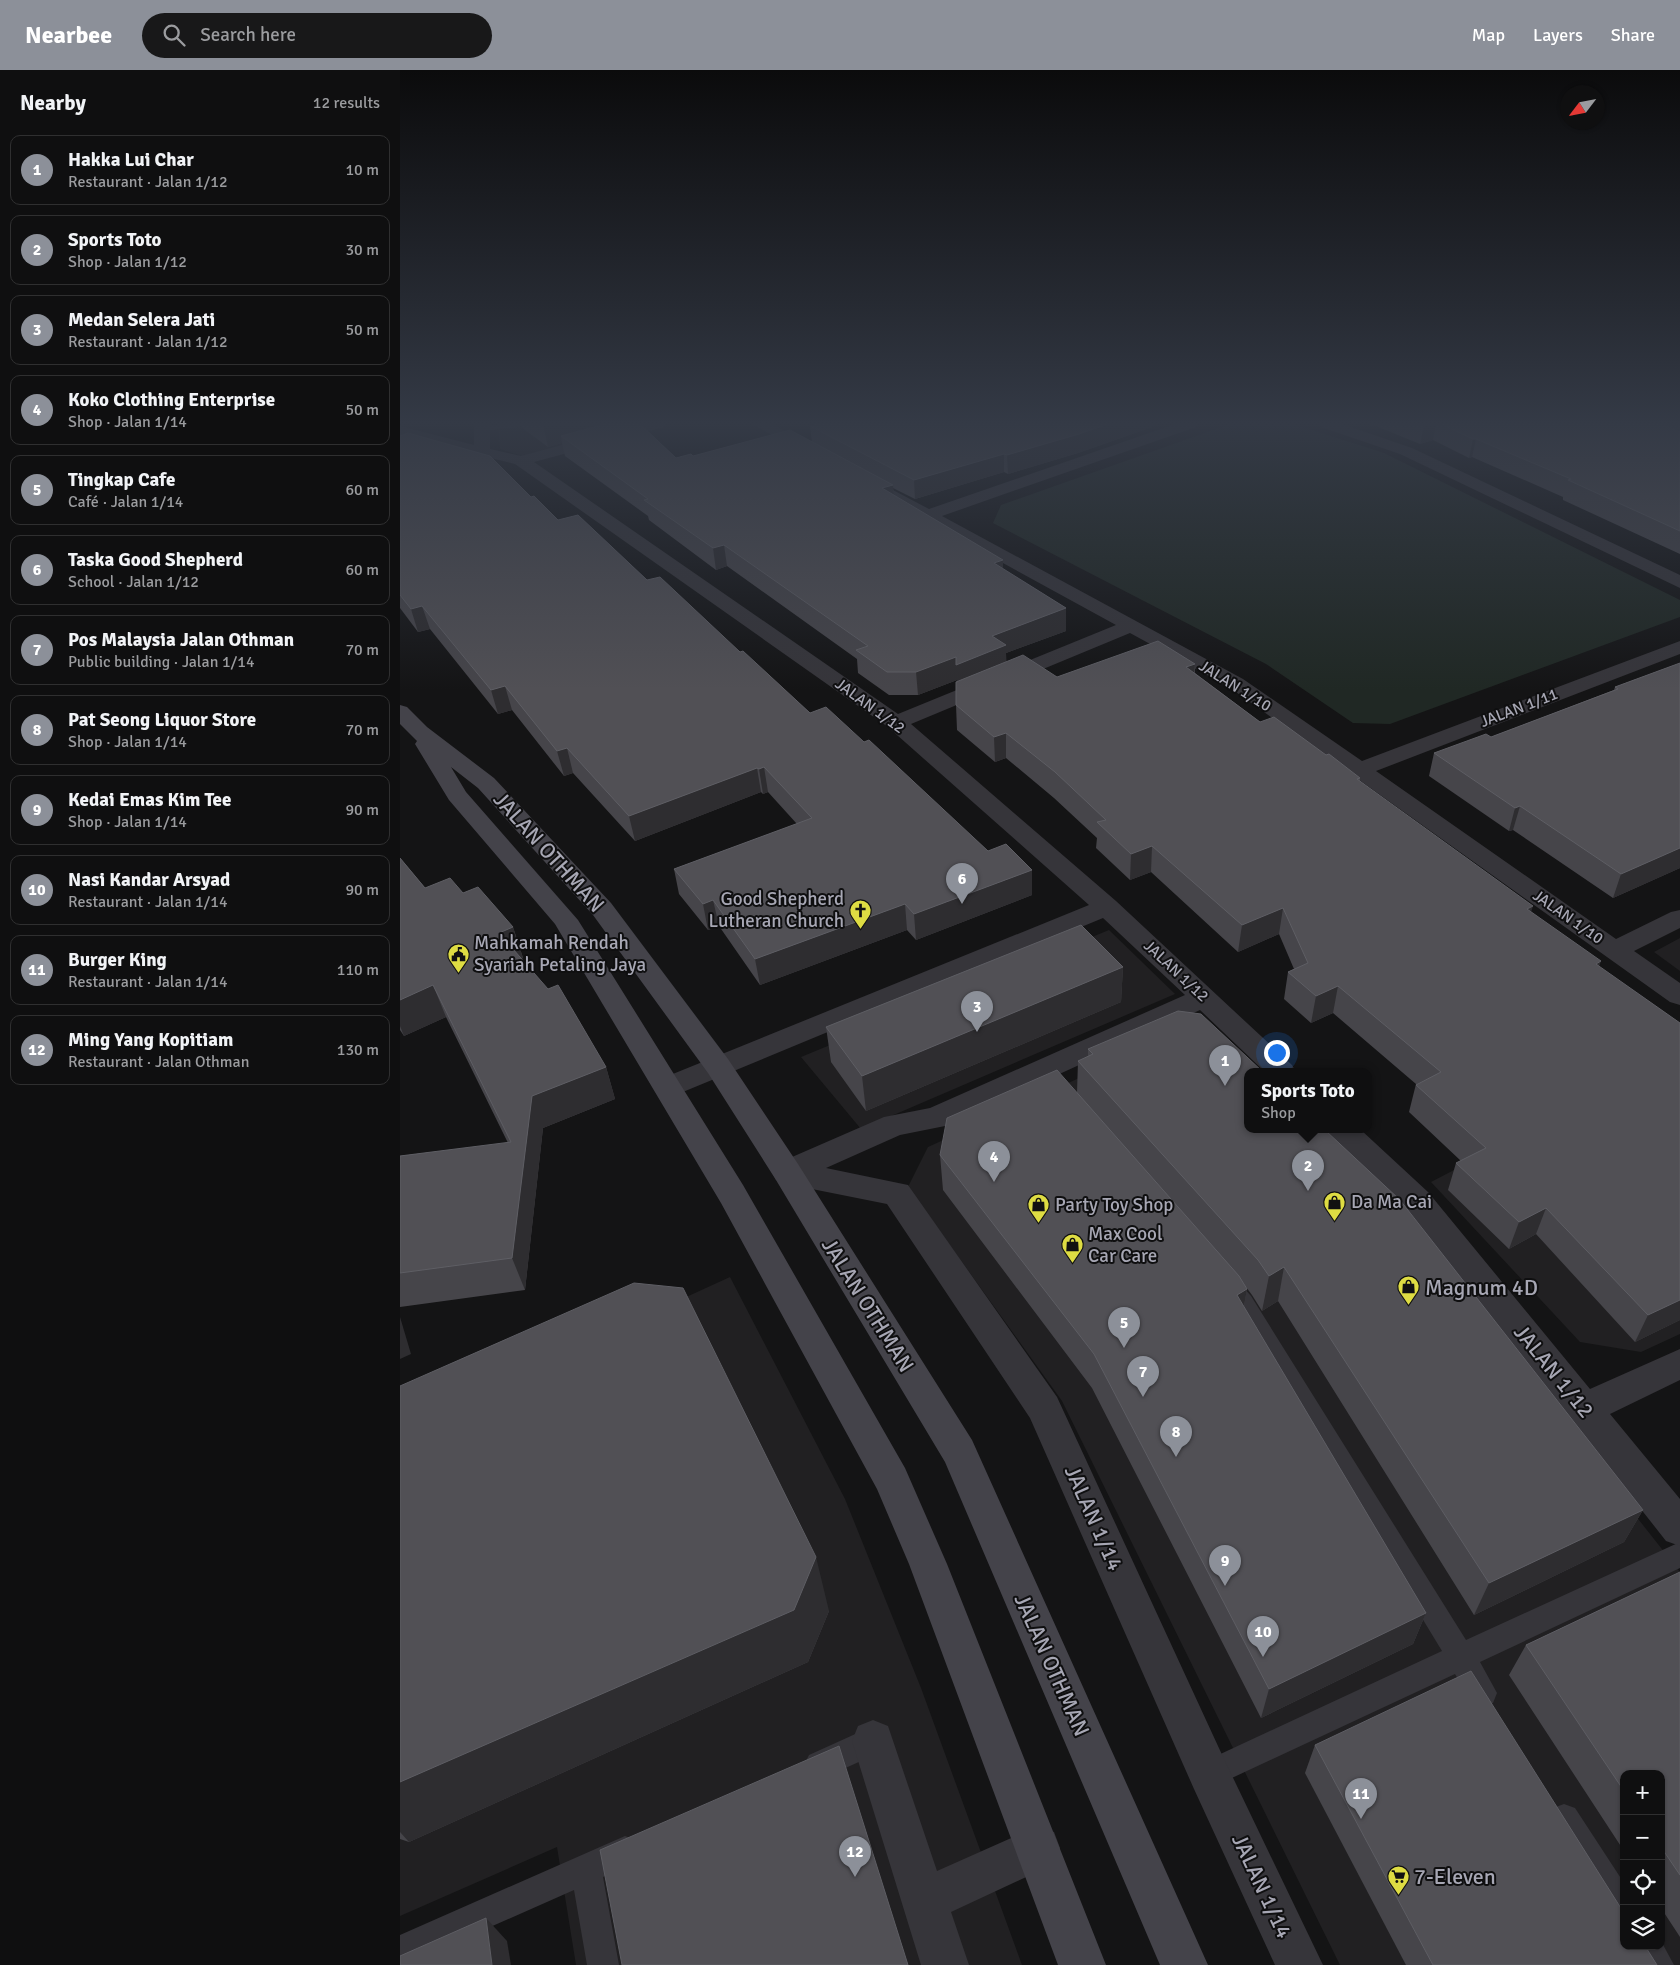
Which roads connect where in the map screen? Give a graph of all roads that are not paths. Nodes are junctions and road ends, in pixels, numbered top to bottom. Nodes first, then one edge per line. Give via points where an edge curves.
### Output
1 (595, 512) edge
2 (923, 512) edge
3 (935, 512) edge
4 (1534, 512) edge
5 (928, 515) junction
6 (1680, 582) edge
7 (1131, 626) junction
8 (1680, 647) edge
9 (400, 711) edge
10 (896, 722) junction
11 (419, 732) junction
12 (1359, 770) junction
13 (1107, 907) junction
14 (1680, 918) edge
15 (1614, 950) junction
16 (1680, 996) edge
17 (1203, 998) junction
18 (718, 1066) junction
19 (1278, 1068) edge
20 (668, 1087) junction
21 (1345, 1133) edge
22 (787, 1172) junction
23 (1210, 1265) edge
24 (1680, 1364) edge
25 (1584, 1409) junction
26 (1680, 1528) edge
27 (1680, 1555) edge
28 (1460, 1658) junction
29 (1497, 1715) edge
30 (873, 1741) joint
31 (1210, 1774) junction
32 (792, 1777) edge
33 (1550, 1797) edge
34 (648, 1841) edge
35 (1038, 1848) junction
36 (586, 1869) junction
37 (924, 1901) junction
38 (1620, 1906) edge
39 (1649, 1950) edge
40 (400, 1951) edge
41 (603, 1965) edge
42 (946, 1965) edge
43 (1082, 1965) edge
44 (1184, 1965) edge
45 (1299, 1965) edge
46 (1658, 1965) edge

1 - 10 street, JALAN 1/12
2 - 5 street, JALAN 1/10
3 - 5 street
4 - 6 street
5 - 7 street, JALAN 1/10
7 - 10 street
7 - 12 street, JALAN 1/10 via 1236,683
8 - 12 street, JALAN 1/11
9 - 11 main road, JALAN OTHMAN
10 - 13 street, JALAN 1/12
11 - 18 main road, JALAN OTHMAN via 486,783 602,909
11 - 20 main road, JALAN OTHMAN via 457,794 565,920
12 - 15 street, JALAN 1/10
13 - 17 street, JALAN 1/12
13 - 18 street
14 - 15 street
15 - 16 street, JALAN 1/10
17 - 19 street, JALAN 1/12
17 - 22 street via 1047,1078 935,1118 895,1126
18 - 20 street
18 - 22 main road, JALAN OTHMAN
20 - 35 main road, JALAN OTHMAN via 777,1273 892,1480
21 - 25 street, JALAN 1/12 via 1417,1201
22 - 31 street, JALAN 1/14 via 897,1194 1044,1408
22 - 44 main road, JALAN OTHMAN via 959,1452
23 - 28 lane via 1243,1303
24 - 25 street
25 - 26 street, JALAN 1/12
27 - 28 lane
28 - 29 lane
28 - 31 lane
30 - 32 lane
30 - 37 street
31 - 45 street, JALAN 1/14
33 - 38 lane
34 - 36 lane
35 - 37 street
35 - 43 main road, JALAN OTHMAN
36 - 40 lane
36 - 41 lane
37 - 42 street
39 - 46 lane

